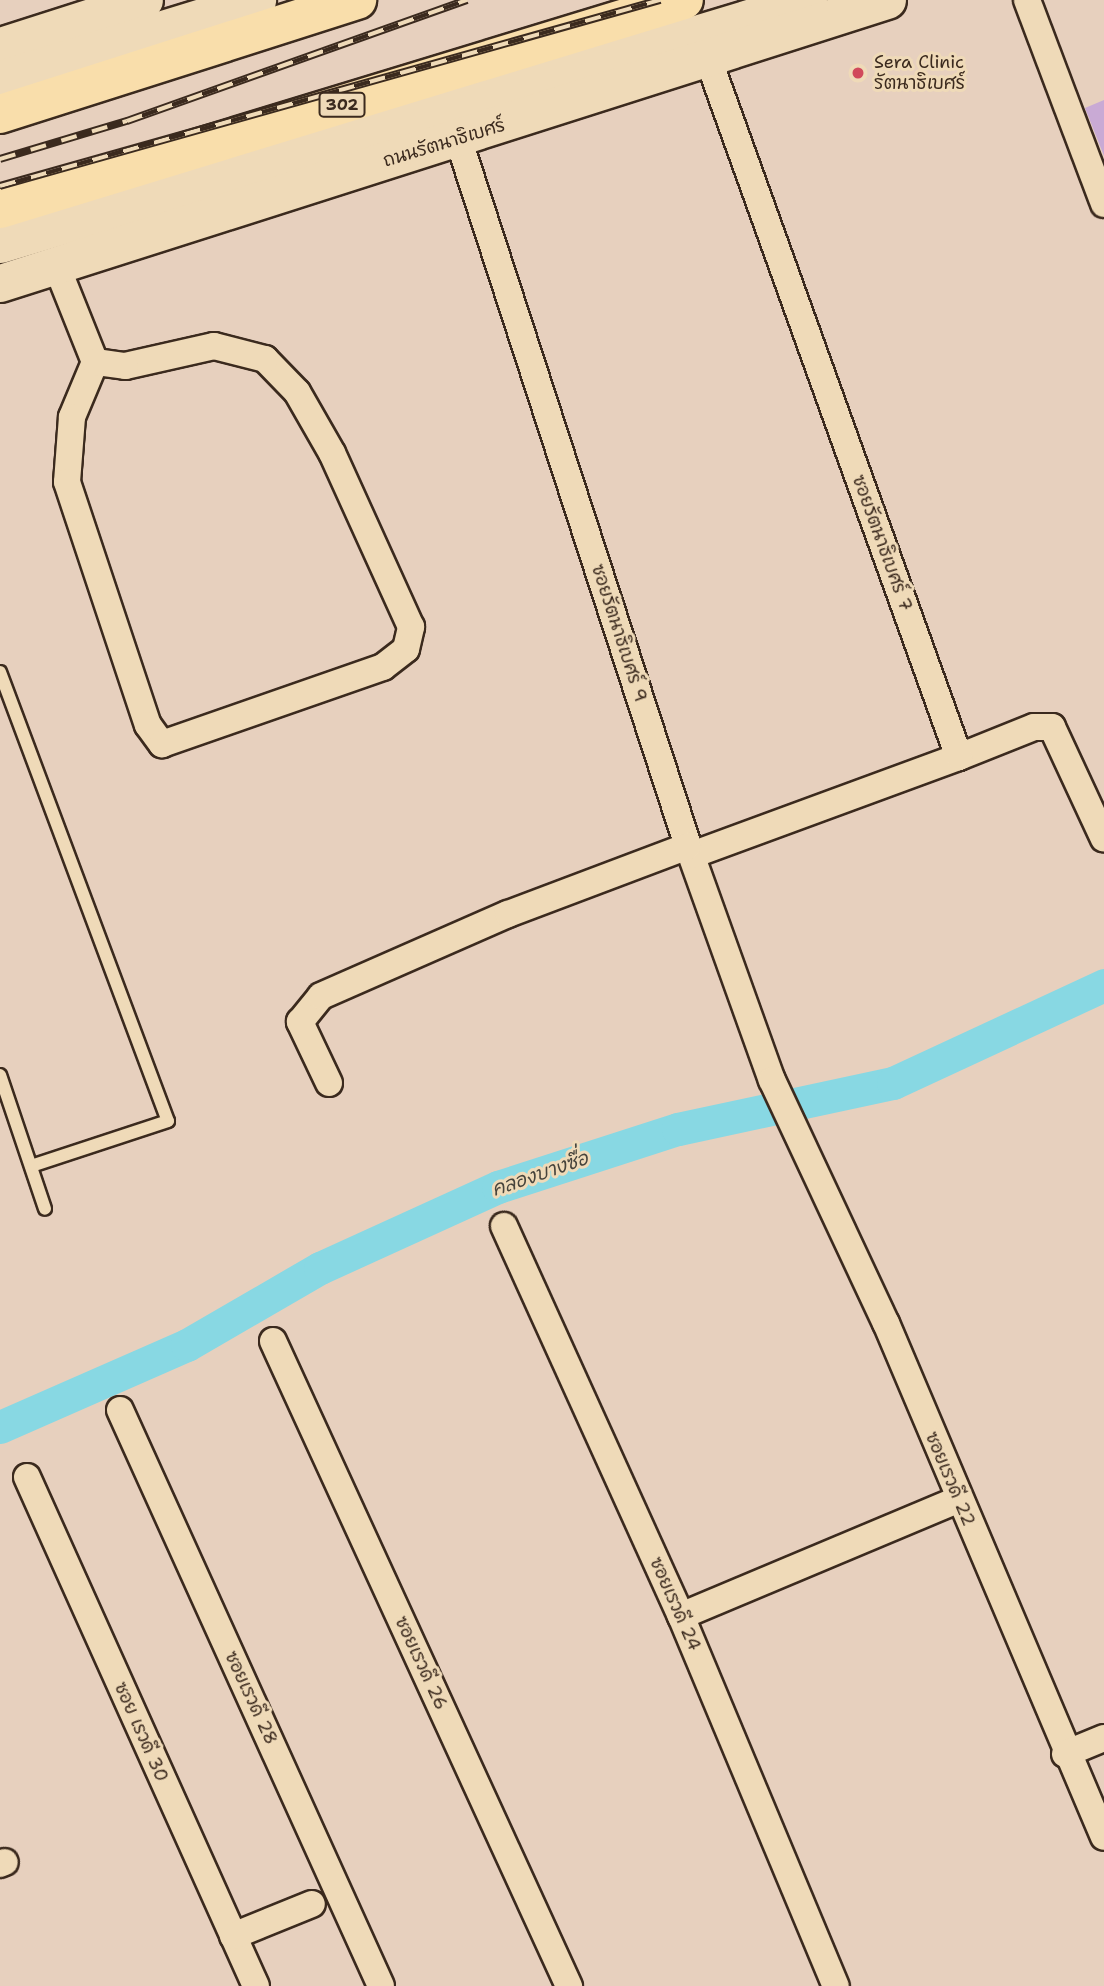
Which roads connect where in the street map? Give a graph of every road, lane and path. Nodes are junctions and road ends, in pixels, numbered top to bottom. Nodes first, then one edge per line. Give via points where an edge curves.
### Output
1 (144, 0) edge
2 (257, 0) edge
3 (357, 0) edge
4 (684, 0) edge
5 (808, 0) edge
6 (887, 0) edge
7 (1027, 0) edge
8 (104, 6) edge
9 (0, 46) edge
10 (709, 61) junction
11 (0, 79) edge
12 (0, 114) edge
13 (458, 138) junction
14 (1104, 204) edge
15 (0, 209) edge
16 (0, 244) edge
17 (57, 267) junction
18 (0, 283) edge
19 (95, 362) junction
20 (0, 672) edge
21 (959, 757) junction
22 (1104, 839) edge
23 (690, 850) junction
24 (0, 1075) edge
25 (329, 1083) dead end
26 (792, 1124) joint
27 (31, 1166) junction
28 (45, 1209) dead end
29 (504, 1226) dead end
30 (273, 1342) dead end
31 (120, 1410) dead end
32 (27, 1477) dead end
33 (959, 1499) junction
34 (681, 1616) junction
35 (1104, 1738) edge
36 (1065, 1754) junction
37 (1104, 1837) edge
38 (312, 1904) dead end
39 (233, 1936) junction
40 (256, 1986) edge
41 (381, 1986) edge
42 (569, 1986) edge
43 (836, 1986) edge

1 - 8 main road
2 - 11 main road
3 - 12 main road
4 - 15 main road, 302
5 - 16 main road
6 - 10 main road, ถนนรัตนาธิเบศร์
7 - 14 street
8 - 9 main road
10 - 13 main road, ถนนรัตนาธิเบศร์
10 - 21 street, ซอยรัตนาธิเบศร์ 7
13 - 17 main road, ถนนรัตนาธิเบศร์
13 - 23 street, ซอยรัตนาธิเบศร์ 9
17 - 18 main road, ถนนรัตนาธิเบศร์
17 - 19 street
19 - 19 street via 125,366 214,346 265,359 297,391 332,453 411,627 406,649 383,667 162,744 148,725 67,482 72,417
20 - 27 lane via 168,1121
21 - 22 street via 1034,727 1052,727
21 - 23 street
23 - 25 street via 508,914 321,996 300,1022
23 - 26 street, ซอยรัตนาธิเบศร์ 9
24 - 27 lane
26 - 33 street, ซอยเรวดี 22
27 - 28 lane
29 - 34 street, ซอยเรวดี 24
30 - 42 street, ซอยเรวดี 26
31 - 41 street, ซอยเรวดี 28
32 - 39 street, ซอย เรวดี 30
33 - 34 street
33 - 36 street, ซอยเรวดี 22
34 - 43 street, ซอยเรวดี 24
35 - 36 street
36 - 37 street, ซอยเรวดี 22
38 - 39 street
39 - 40 street, ซอย เรวดี 30

